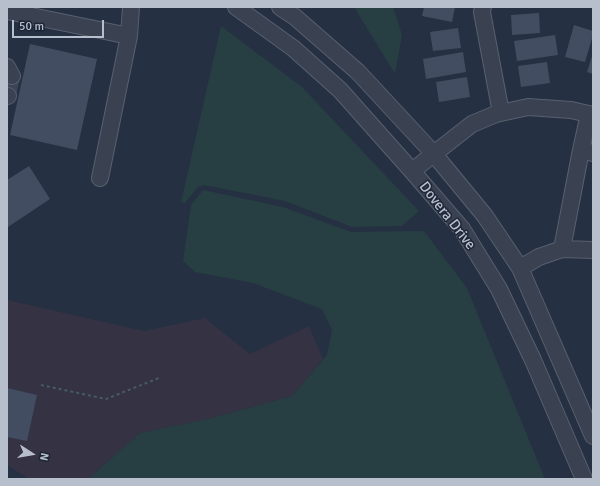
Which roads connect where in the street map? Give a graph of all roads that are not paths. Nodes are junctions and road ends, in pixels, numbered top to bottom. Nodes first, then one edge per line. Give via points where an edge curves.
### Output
1 (131, 7) edge
2 (236, 7) edge
3 (483, 7) edge
4 (282, 8) edge
5 (7, 11) edge
6 (129, 36) junction
7 (501, 113) junction
8 (591, 114) edge
9 (587, 151) edge
10 (434, 154) junction
11 (412, 171) junction
12 (100, 178) dead end
13 (562, 249) junction
14 (593, 250) edge
15 (520, 268) junction
16 (593, 436) edge
17 (584, 479) edge

1 - 6 street
2 - 11 street, Dovera Drive via 293,48 340,90
3 - 7 street
4 - 10 street, Dovera Drive via 295,16 358,72
5 - 6 street
6 - 12 street
7 - 8 street via 528,107
7 - 10 street via 472,124
8 - 9 street via 585,133
9 - 13 street
10 - 11 street
10 - 15 street, Dovera Drive via 485,216
11 - 17 street, Dovera Drive via 462,230 499,289 533,360
13 - 14 street
13 - 15 street via 539,257
15 - 16 street, Dovera Drive

